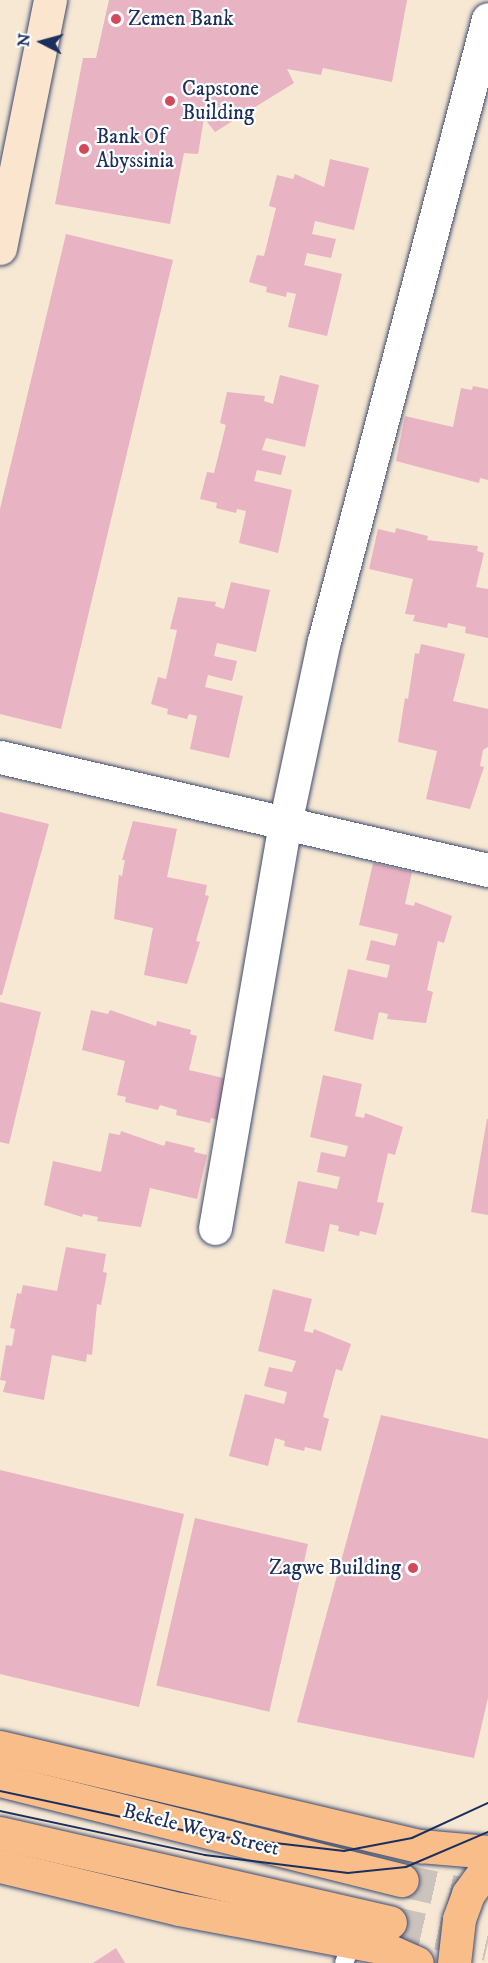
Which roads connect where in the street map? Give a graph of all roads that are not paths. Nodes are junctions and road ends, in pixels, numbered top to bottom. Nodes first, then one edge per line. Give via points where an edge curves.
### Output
1 (50, 0) edge
2 (488, 19) edge
3 (0, 248) edge
4 (0, 757) edge
5 (285, 824) junction
6 (488, 870) edge
7 (215, 1228) dead end
8 (0, 1747) edge
9 (0, 1780) edge
10 (0, 1833) edge
11 (488, 1852) edge
12 (0, 1866) edge
13 (488, 1866) edge
14 (402, 1880) tunnel mouth
15 (390, 1922) tunnel mouth
16 (348, 1952) edge
17 (417, 1963) edge
18 (454, 1963) edge

1 - 3 street
2 - 5 street via 324,641
4 - 5 street
5 - 6 street
5 - 7 street
8 - 11 main road via 420,1846
9 - 14 main road, Bekele Weya Street
10 - 15 main road
12 - 16 main road
13 - 18 main road via 468,1894 459,1919
16 - 17 main road via 381,1947

